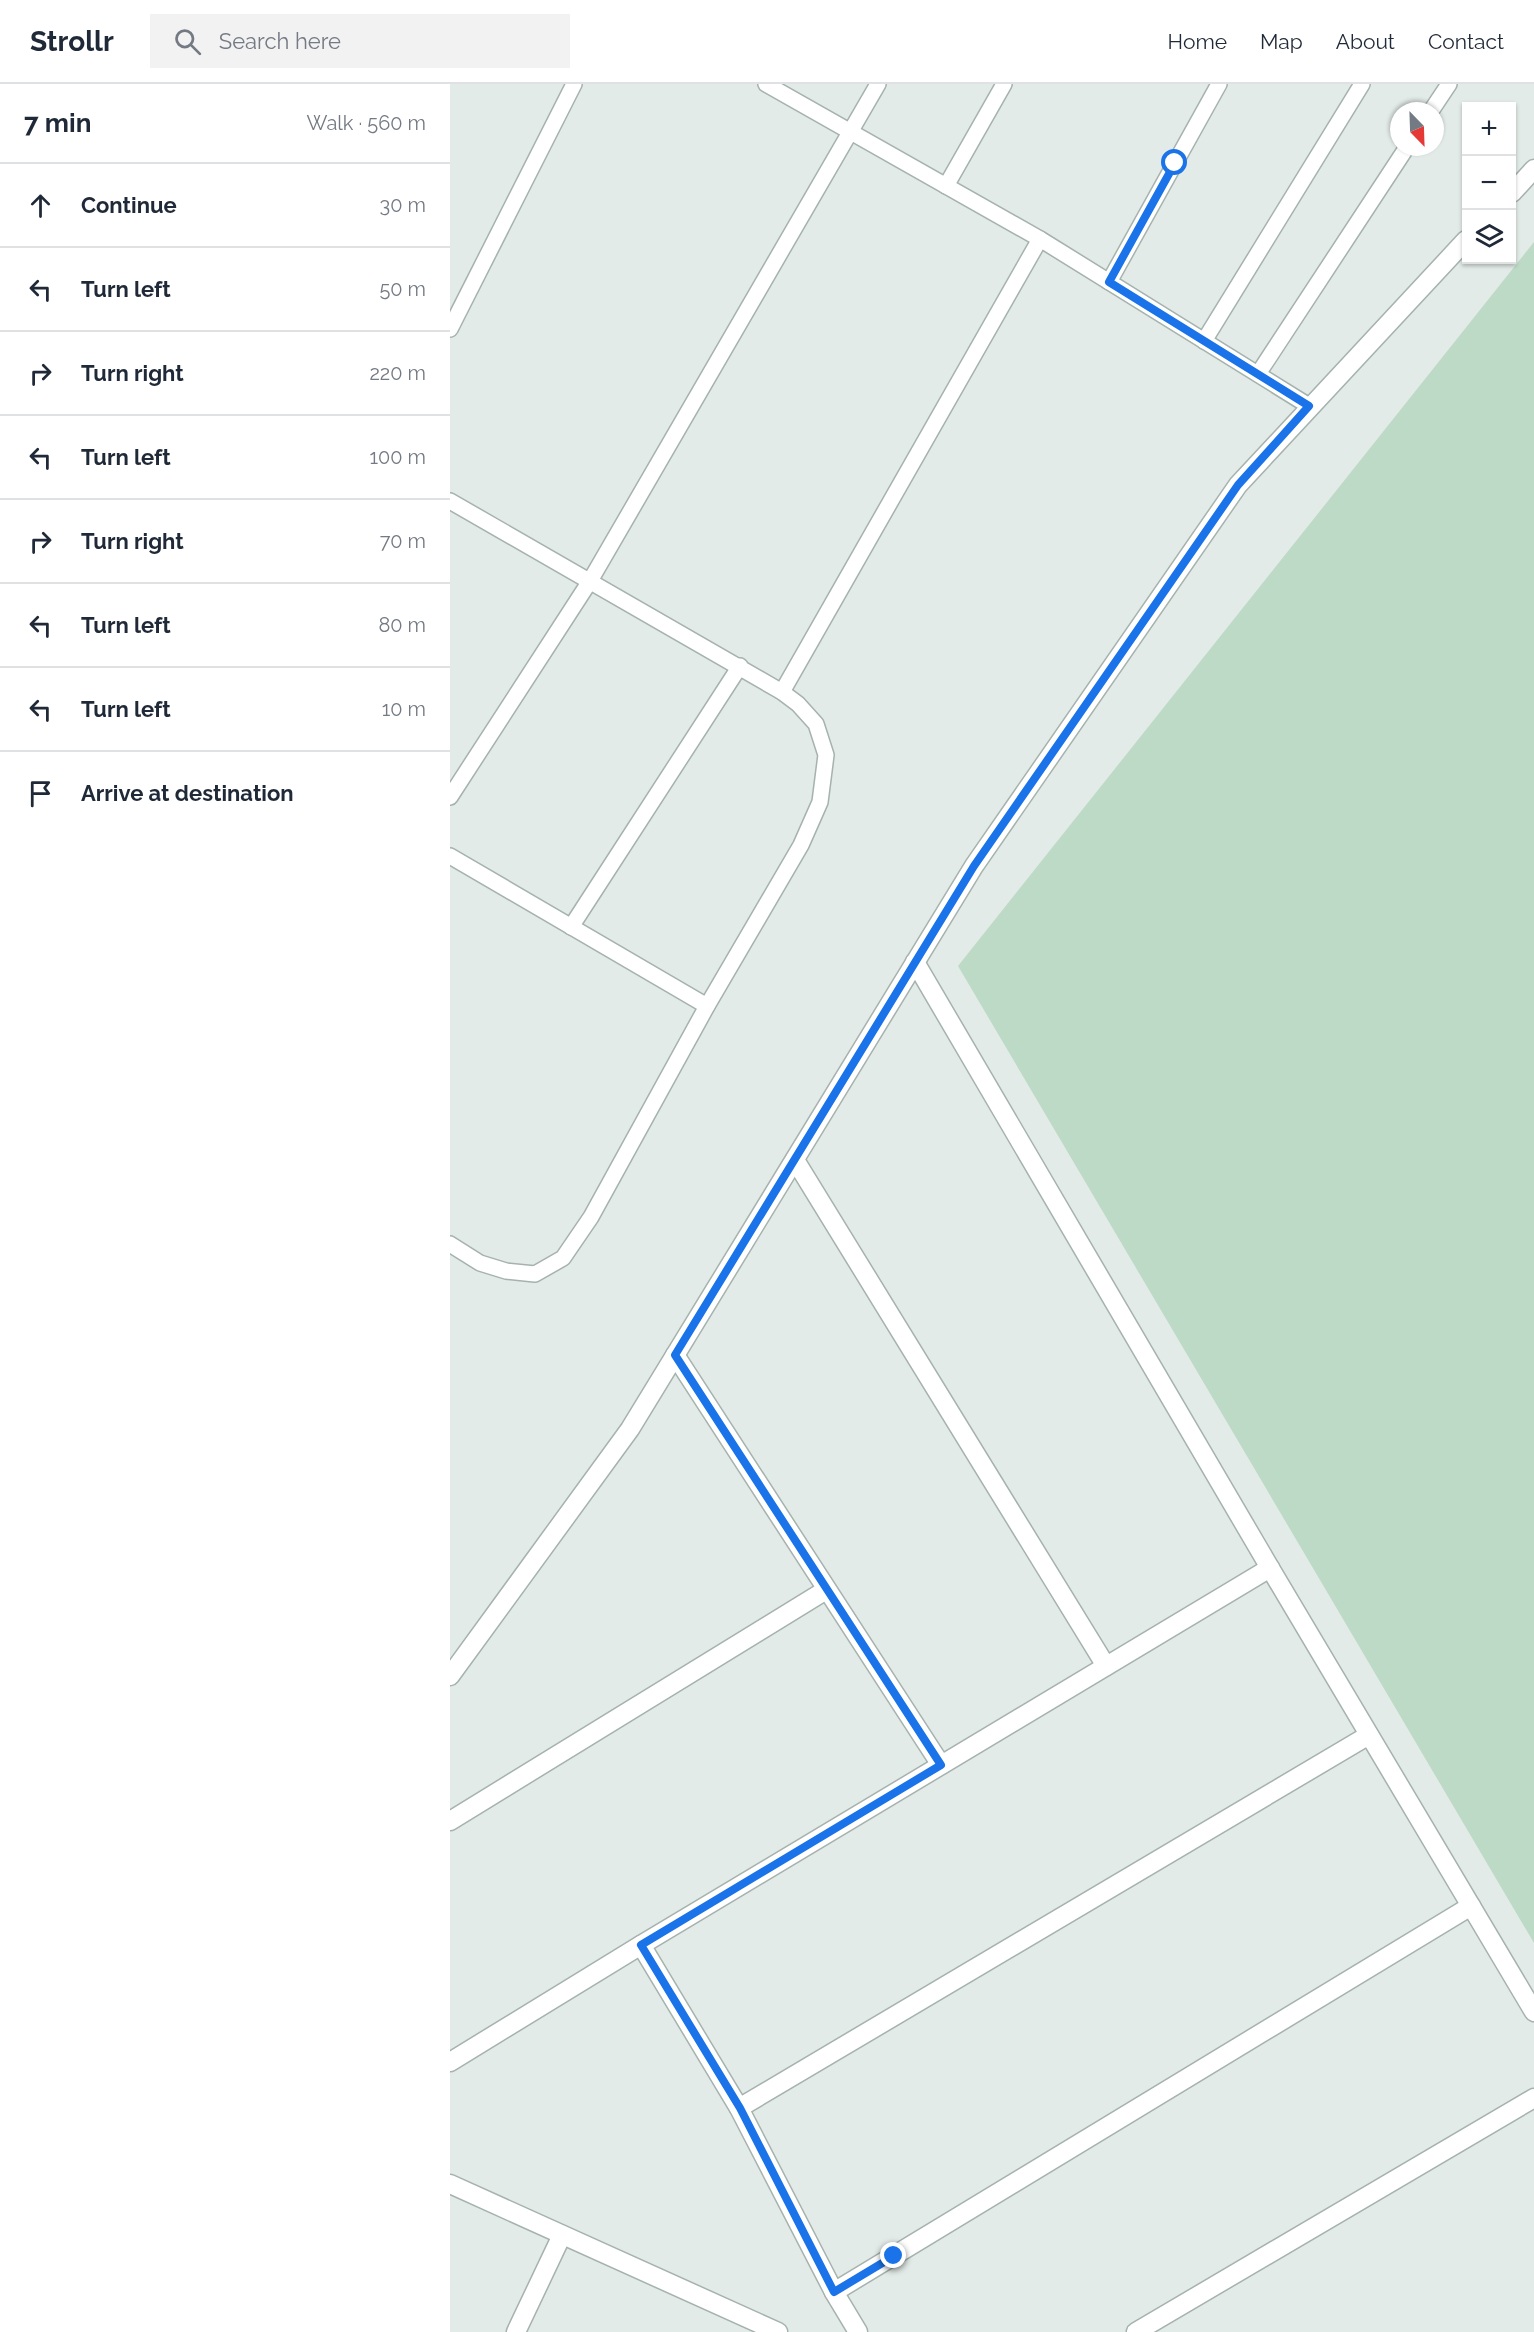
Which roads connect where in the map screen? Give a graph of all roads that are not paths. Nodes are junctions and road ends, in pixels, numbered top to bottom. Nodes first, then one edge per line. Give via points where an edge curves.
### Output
1 (574, 84) edge
2 (766, 84) edge
3 (878, 84) edge
4 (1004, 84) edge
5 (1219, 84) edge
6 (1362, 84) edge
7 (1449, 84) edge
8 (1437, 102) edge
9 (850, 133) junction
10 (1401, 156) edge
11 (1534, 169) edge
12 (945, 186) junction
13 (1516, 189) edge
14 (1040, 239) junction
15 (1462, 245) edge
16 (1109, 282) junction
17 (450, 329) edge
18 (1204, 341) junction
19 (1258, 374) junction
20 (1309, 406) junction
21 (450, 501) edge
22 (590, 582) junction
23 (740, 666) junction
24 (782, 692) junction
25 (450, 797) edge
26 (450, 856) edge
27 (571, 927) junction
28 (915, 962) junction
29 (707, 1006) junction
30 (795, 1160) junction
31 (450, 1244) edge
32 (675, 1355) junction
33 (1270, 1568) junction
34 (826, 1590) junction
35 (1106, 1666) junction
36 (450, 1676) edge
37 (1369, 1736) junction
38 (941, 1765) junction
39 (450, 1821) edge
40 (1471, 1906) junction
41 (641, 1945) junction
42 (1534, 2012) edge
43 (450, 2062) edge
44 (1534, 2098) edge
45 (740, 2108) junction
46 (450, 2184) edge
47 (562, 2235) junction
48 (834, 2292) junction
49 (516, 2332) edge
50 (778, 2332) edge
51 (858, 2332) edge
52 (1136, 2332) edge

1 - 17 lane
2 - 9 lane
3 - 9 lane
4 - 12 lane
5 - 16 lane
6 - 18 lane
7 - 8 lane
9 - 12 lane
9 - 22 lane
10 - 19 lane
11 - 13 street
12 - 14 lane
14 - 16 lane
14 - 24 lane
15 - 20 street
16 - 18 lane
18 - 19 lane
19 - 20 lane
20 - 28 street via 1238,485 974,866
21 - 22 lane
22 - 23 lane
22 - 25 lane
23 - 24 lane
23 - 27 lane
24 - 29 lane via 816,724 826,755 820,802 801,845
26 - 27 lane
27 - 29 lane
28 - 30 street
28 - 33 street
29 - 31 lane via 591,1217 563,1258 535,1274 506,1271 480,1263
30 - 32 street
30 - 35 street
32 - 34 street
32 - 36 street via 630,1429
33 - 35 street
33 - 37 street
34 - 38 street
34 - 39 street
35 - 38 street
37 - 40 street
37 - 45 street
38 - 41 street
40 - 42 street
40 - 48 street
41 - 43 street
41 - 45 street
44 - 52 street
45 - 48 street
46 - 47 street
47 - 49 street
47 - 50 street
48 - 51 street

